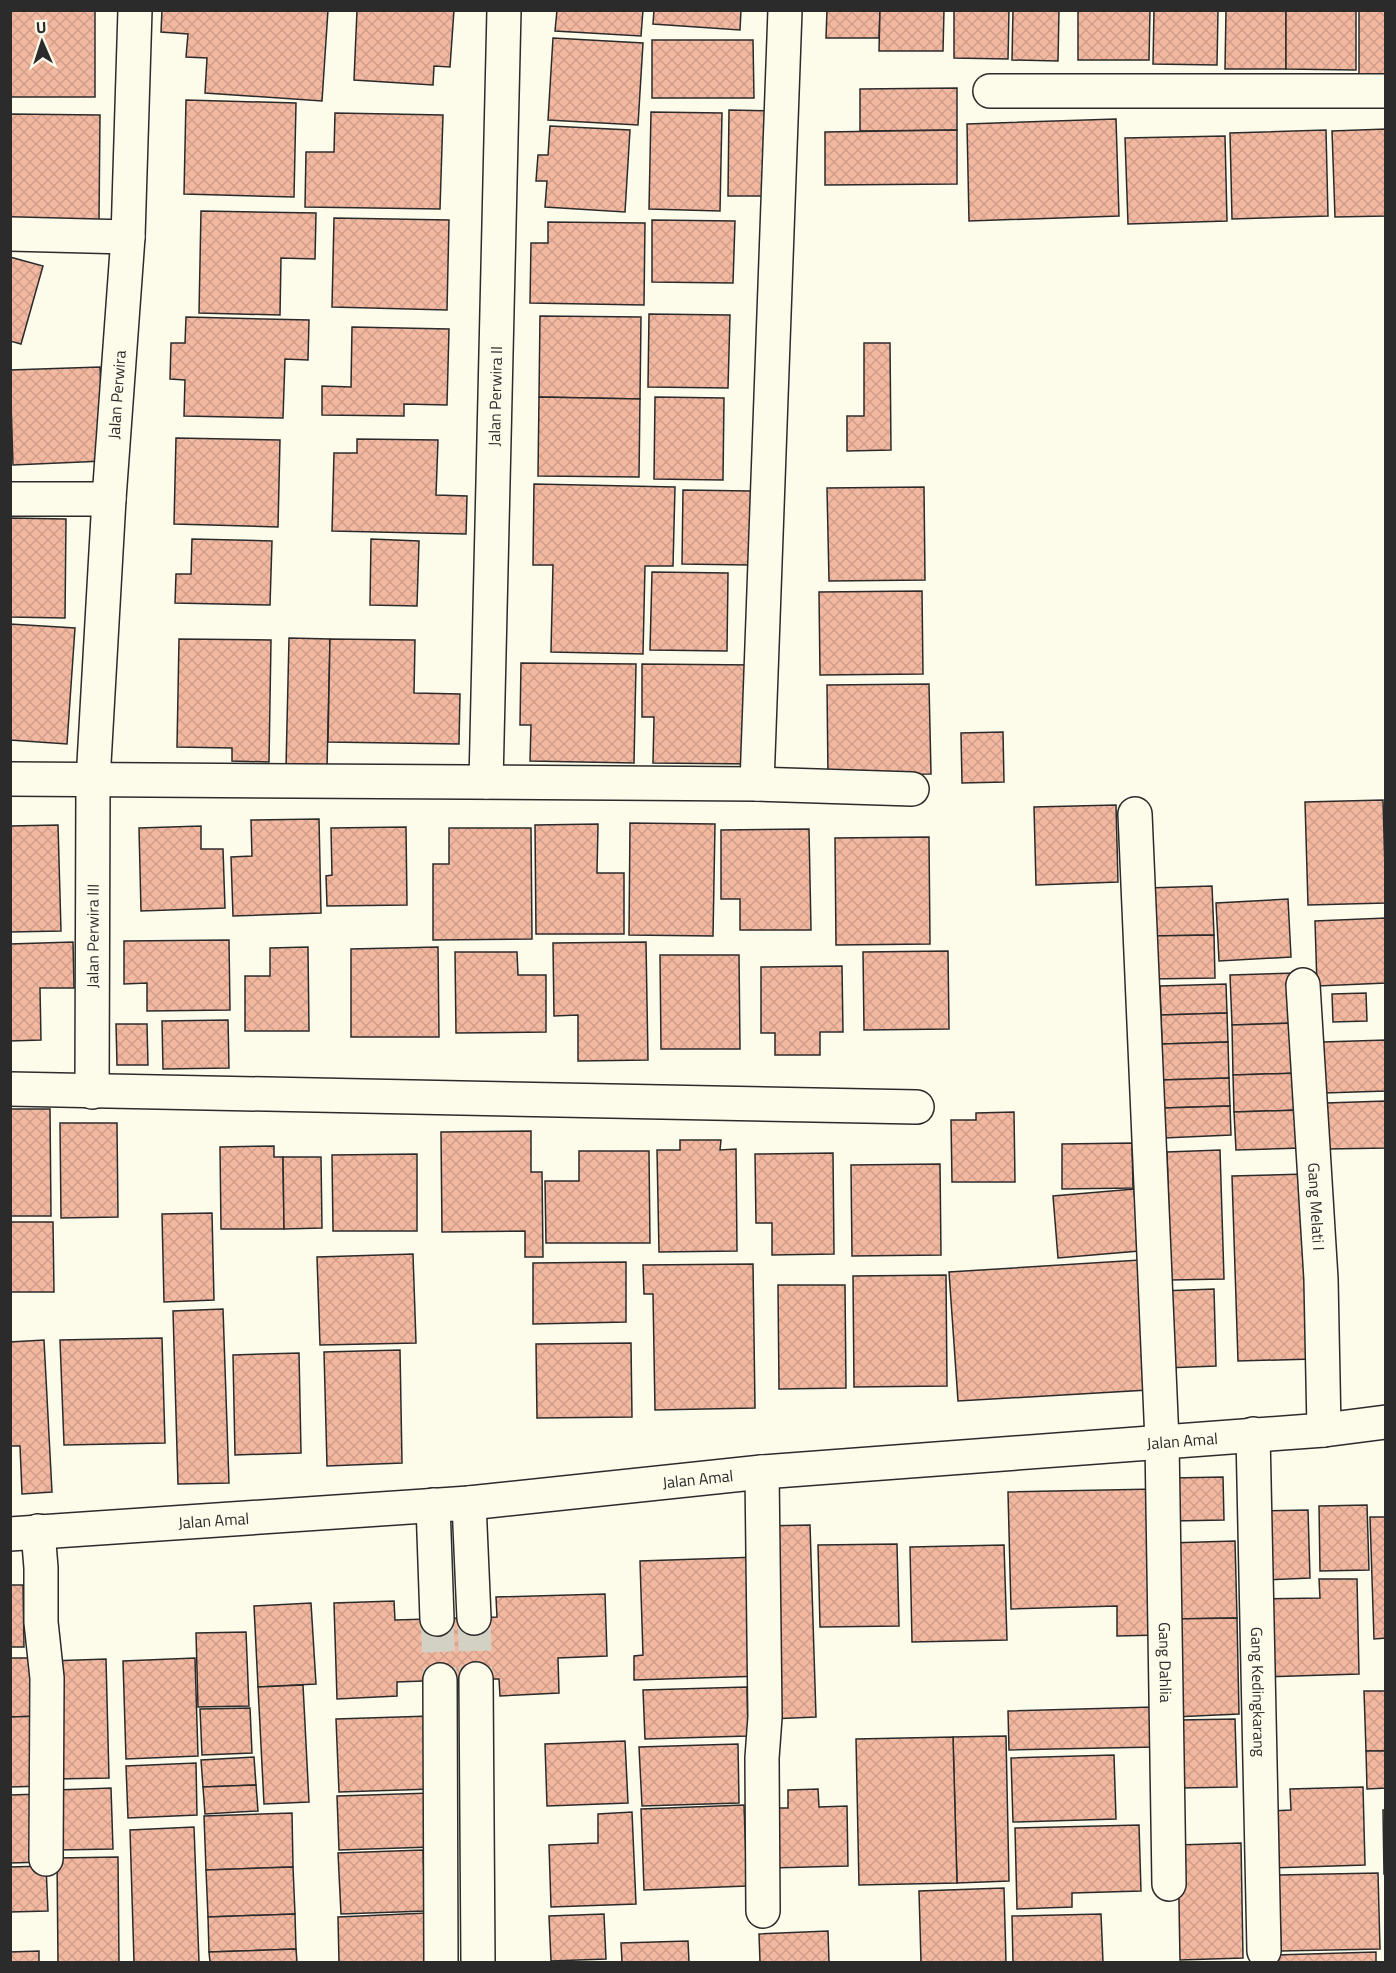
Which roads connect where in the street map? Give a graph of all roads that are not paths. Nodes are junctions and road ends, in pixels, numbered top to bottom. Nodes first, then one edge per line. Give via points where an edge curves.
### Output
1 (135, 10) edge
2 (504, 10) edge
3 (785, 10) edge
4 (990, 91) dead end
5 (1386, 91) edge
6 (10, 234) edge
7 (128, 237) junction
8 (10, 499) edge
9 (109, 499) junction
10 (10, 779) edge
11 (93, 781) junction
12 (486, 782) junction
13 (757, 784) junction
14 (912, 789) dead end
15 (1135, 814) dead end
16 (1303, 985) dead end
17 (10, 1089) edge
18 (92, 1092) junction
19 (917, 1107) dead end
20 (1386, 1422) edge
21 (1324, 1430) junction
22 (1253, 1434) junction
23 (1162, 1441) junction
24 (762, 1472) junction
25 (469, 1503) junction
26 (433, 1505) junction
27 (24, 1533) edge
28 (474, 1618) tunnel mouth
29 (437, 1619) tunnel mouth
30 (476, 1679) tunnel mouth
31 (440, 1680) tunnel mouth
32 (46, 1859) dead end
33 (1169, 1884) dead end
34 (763, 1911) dead end
35 (1264, 1951) dead end
36 (441, 1962) edge
37 (478, 1962) edge

1 - 7 street, Jalan Perwira
2 - 12 street, Jalan Perwira II
3 - 13 street
4 - 5 street
6 - 7 street
7 - 9 street, Jalan Perwira
8 - 9 street
9 - 11 street, Jalan Perwira
10 - 11 street
11 - 12 street
11 - 18 street, Jalan Perwira III
12 - 13 street
13 - 14 street
15 - 23 street, Gang Dahlia
16 - 21 street, Gang Melati I via 1321,1279
17 - 18 street
18 - 19 street
20 - 21 street, Jalan Amal
21 - 22 street, Jalan Amal
22 - 23 street, Jalan Amal
22 - 35 street, Gang Kedingkarang
23 - 24 street, Jalan Amal
23 - 33 street, Gang Dahlia
24 - 25 street, Jalan Amal
24 - 34 street
25 - 26 street, Jalan Amal
25 - 28 street
26 - 27 street, Jalan Amal
26 - 29 street
27 - 32 street via 41,1568 47,1678
30 - 37 street
31 - 36 street

